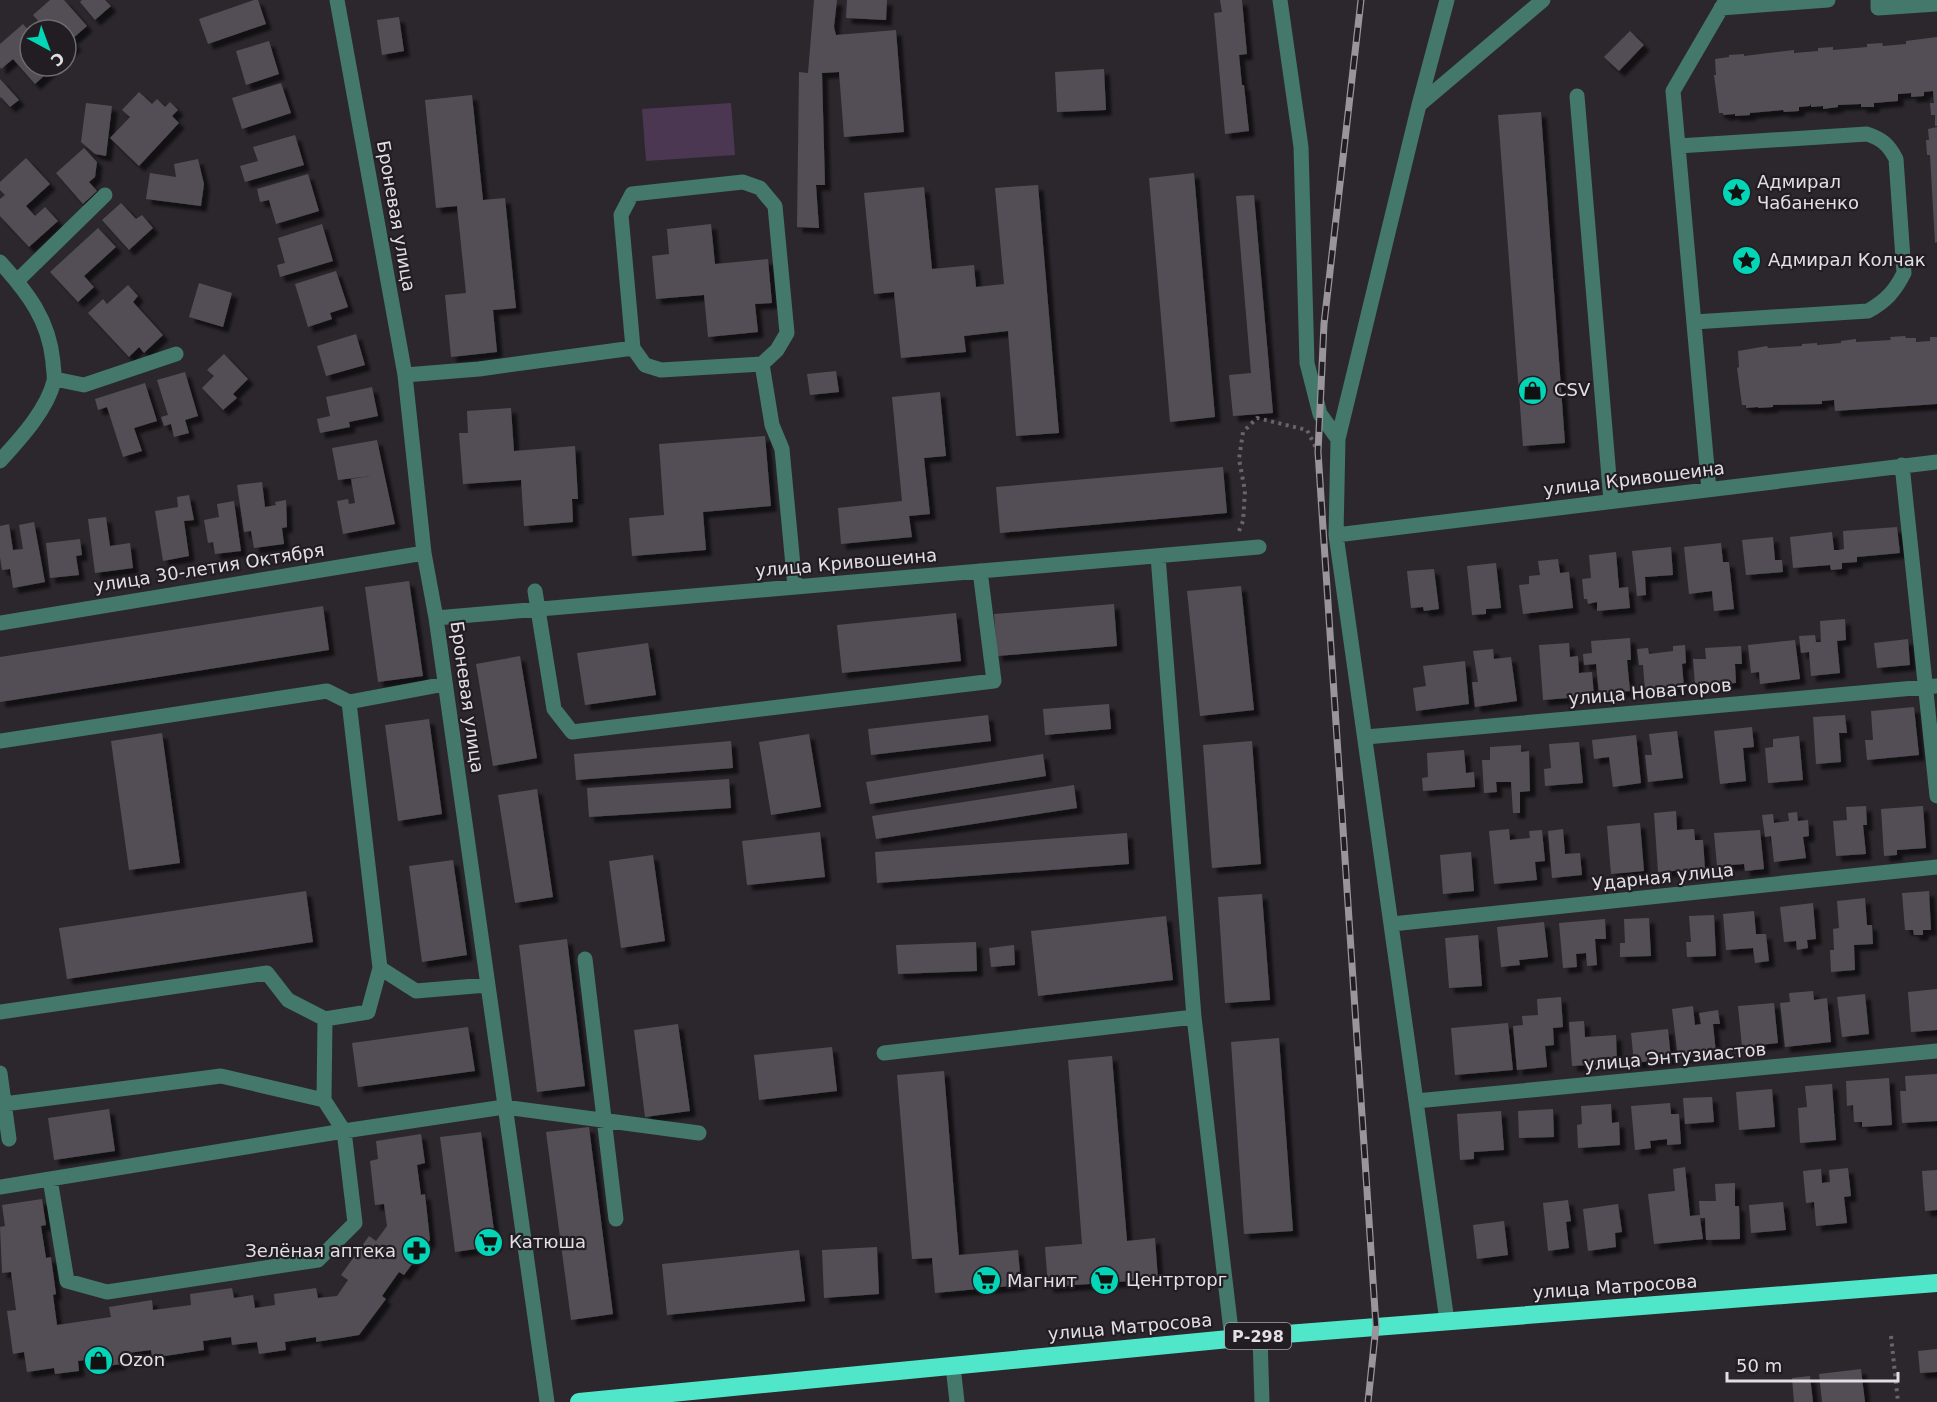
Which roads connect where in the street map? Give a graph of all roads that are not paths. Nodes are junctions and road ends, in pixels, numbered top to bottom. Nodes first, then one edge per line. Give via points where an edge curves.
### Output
1 (337, 0) edge
2 (1280, 0) edge
3 (1447, 0) edge
4 (1543, 0) edge
5 (1828, 0) edge
6 (1878, 0) edge
7 (1723, 4) edge
8 (1937, 4) edge
9 (1577, 96) dead end
10 (1419, 105) junction
11 (1678, 146) junction
12 (105, 195) dead end
13 (0, 262) edge
14 (17, 281) junction
15 (1694, 322) junction
16 (633, 348) junction
17 (176, 354) dead end
18 (762, 363) junction
19 (405, 375) junction
20 (55, 380) junction
21 (1338, 439) junction
22 (0, 461) edge
23 (1937, 462) edge
24 (1902, 465) junction
25 (1708, 490) junction
26 (1611, 501) junction
27 (1336, 535) junction
28 (1259, 547) dead end
29 (424, 553) junction
30 (1158, 556) junction
31 (980, 571) junction
32 (795, 587) junction
33 (535, 591) dead end
34 (538, 610) junction
35 (436, 618) junction
36 (0, 622) edge
37 (446, 684) junction
38 (1932, 687) edge
39 (349, 702) junction
40 (1366, 737) junction
41 (0, 741) edge
42 (1937, 796) edge
43 (1937, 867) edge
44 (1392, 924) junction
45 (585, 959) dead end
46 (380, 968) junction
47 (487, 985) junction
48 (0, 1012) edge
49 (1194, 1017) junction
50 (325, 1019) junction
51 (1937, 1051) edge
52 (884, 1053) dead end
53 (0, 1073) edge
54 (324, 1100) junction
55 (1416, 1101) junction
56 (4, 1104) junction
57 (504, 1107) junction
58 (604, 1121) junction
59 (344, 1131) junction
60 (699, 1133) dead end
61 (9, 1139) dead end
62 (50, 1179) junction
63 (0, 1187) edge
64 (616, 1219) dead end
65 (1937, 1282) edge
66 (1448, 1321) junction
67 (1260, 1336) junction
68 (1232, 1339) junction
69 (953, 1366) junction
70 (547, 1402) edge
71 (579, 1402) edge
72 (957, 1402) edge
73 (1262, 1402) edge

1 - 19 street, Броневая улица
2 - 21 street via 1301,147 1307,363 1320,414
3 - 10 street
4 - 10 street
5 - 7 street
6 - 8 street via 1878,8
7 - 11 street via 1673,91
9 - 26 street
10 - 21 street
11 - 15 street
11 - 15 street via 1867,134 1885,142 1896,159 1904,273 1884,302 1868,311
12 - 14 street
13 - 14 street
14 - 20 street via 38,310 51,343
15 - 25 street
16 - 18 street via 645,365 661,370
16 - 18 street via 621,215 632,194 743,182 760,188 775,206 787,333 777,350
16 - 19 street
17 - 20 street via 84,385
18 - 32 street via 772,425 782,450
19 - 29 street, Броневая улица
20 - 22 street via 41,409
21 - 27 street
23 - 24 street, улица Кривошеина
24 - 25 street, улица Кривошеина
24 - 38 street
25 - 26 street, улица Кривошеина
26 - 27 street, улица Кривошеина
27 - 40 street
28 - 30 street, улица Кривошеина
29 - 35 street, Броневая улица
29 - 36 street, улица 30-летия Октября
30 - 31 street, улица Кривошеина
30 - 49 street
31 - 32 street, улица Кривошеина
31 - 34 street via 994,681 572,732 554,709
32 - 34 street, улица Кривошеина
33 - 34 street
34 - 35 street, улица Кривошеина
35 - 37 street, Броневая улица
37 - 39 street
37 - 47 street, Броневая улица
38 - 40 street, улица Новаторов
38 - 42 street
39 - 41 street via 327,691
39 - 46 street
40 - 44 street
43 - 44 street, Ударная улица
44 - 55 street
45 - 58 street
46 - 47 street via 416,991
46 - 50 street via 368,1012
47 - 57 street, Броневая улица
48 - 50 street via 267,973 288,1000
49 - 52 street
49 - 68 street
50 - 54 street
51 - 55 street, улица Энтузиастов
53 - 56 street
54 - 56 street via 221,1076
54 - 59 street
55 - 66 street
56 - 61 street
57 - 58 street
57 - 59 street
57 - 70 street, Броневая улица
58 - 60 street
58 - 64 street
59 - 62 street
59 - 62 street via 355,1223 318,1260 107,1292 67,1281
62 - 63 street
65 - 66 highway, улица Матросова / Р-298
66 - 67 highway, улица Матросова / Р-298
67 - 68 highway, улица Матросова / Р-298
67 - 73 street
68 - 69 highway, улица Матросова / Р-298
69 - 71 highway, улица Матросова / Р-298
69 - 72 street

